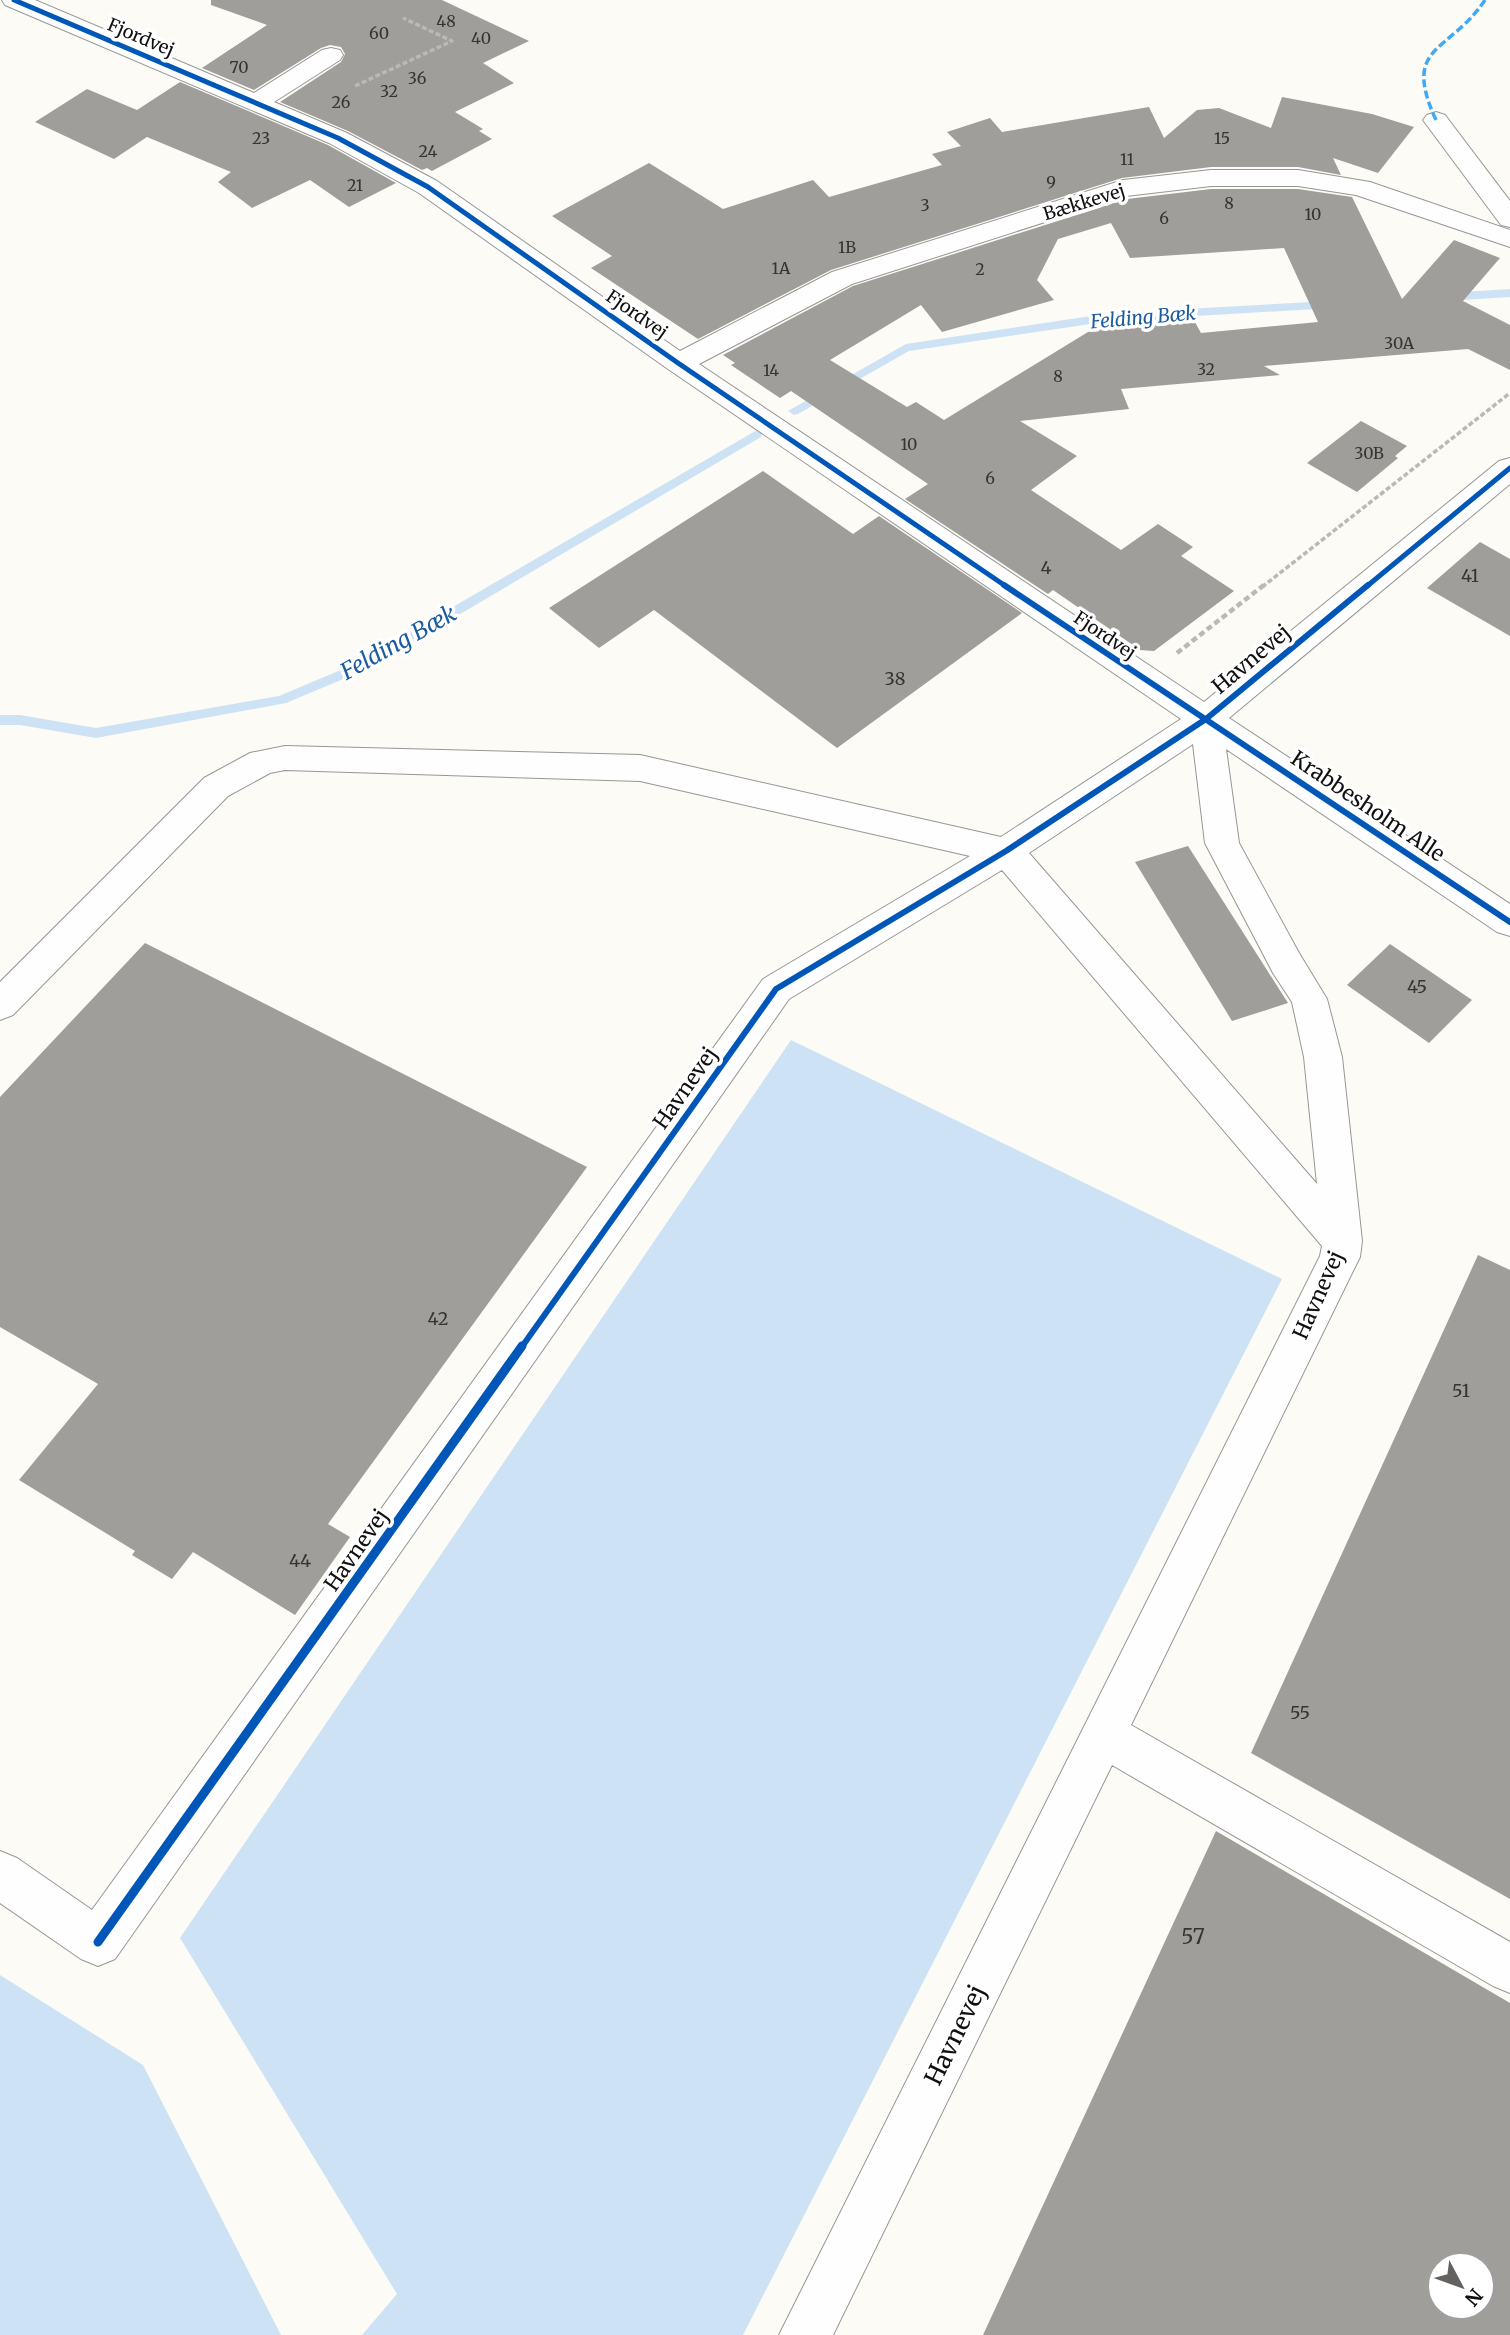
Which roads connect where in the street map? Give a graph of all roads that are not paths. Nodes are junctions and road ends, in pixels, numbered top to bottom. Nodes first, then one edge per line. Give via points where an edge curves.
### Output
1 (14, 0) edge
2 (331, 55) dead end
3 (256, 103) junction
4 (1436, 120) dead end
5 (1510, 219) edge
6 (1510, 239) edge
7 (678, 363) junction
8 (1510, 468) edge
9 (1206, 719) junction
10 (1006, 851) junction
11 (1510, 922) edge
12 (0, 1004) edge
13 (1342, 1241) junction
14 (1104, 1735) junction
15 (0, 1875) edge
16 (1510, 1969) edge
17 (805, 2335) edge

1 - 3 street, Fjordvej
2 - 3 street
3 - 7 street, Fjordvej via 338,138 428,187
4 - 5 street
6 - 7 street, Bækkevej via 1361,188 1298,178 1211,177 1123,188 842,278
7 - 9 street, Fjordvej
8 - 9 street, Havnevej
9 - 10 street, Havnevej
9 - 11 street, Krabbesholm Alle
9 - 13 street via 1222,843 1309,999 1324,1057
10 - 12 street via 640,768 285,758 262,762 216,787
10 - 13 street, Havnevej
10 - 15 street, Havnevej via 776,989 98,1942
13 - 14 street, Havnevej via 1340,1257
14 - 16 street
14 - 17 street, Havnevej

